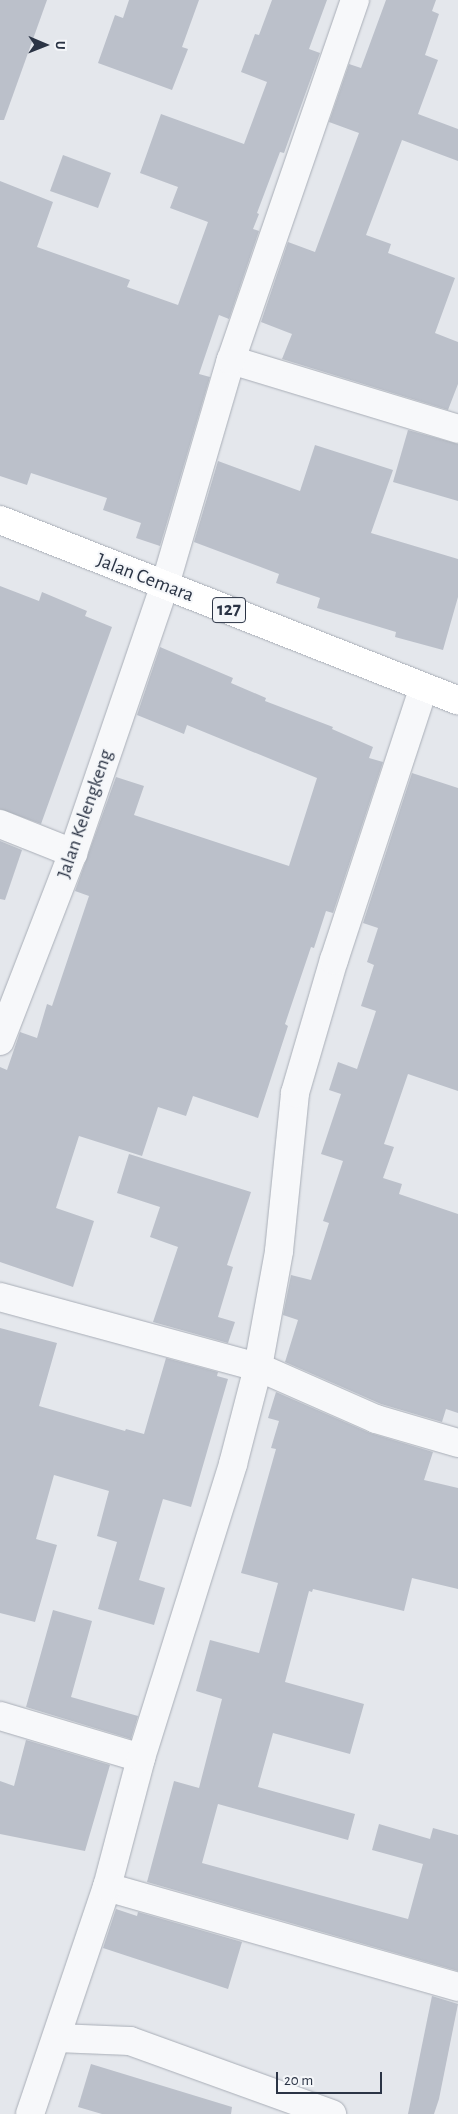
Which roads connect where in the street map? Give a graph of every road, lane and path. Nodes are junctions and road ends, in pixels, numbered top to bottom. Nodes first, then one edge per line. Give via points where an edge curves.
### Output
1 (355, 0) edge
2 (231, 360) junction
3 (458, 429) edge
4 (0, 520) edge
5 (165, 585) junction
6 (424, 686) junction
7 (458, 700) edge
8 (0, 824) edge
9 (73, 853) junction
10 (0, 1041) edge
11 (0, 1297) edge
12 (258, 1368) junction
13 (458, 1444) edge
14 (0, 1716) edge
15 (141, 1758) junction
16 (107, 1887) junction
17 (458, 1987) edge
18 (57, 2038) junction
19 (30, 2114) edge
20 (332, 2114) edge

1 - 2 street, Jalan Kelengkeng
2 - 3 street
2 - 5 street, Jalan Kelengkeng
4 - 5 main road, Jalan Cemara / 127
5 - 6 main road, Jalan Cemara / 127
5 - 9 street, Jalan Kelengkeng
6 - 7 main road, Jalan Cemara / 127
6 - 12 street via 334,960 295,1093 279,1251
8 - 9 street
9 - 10 street, Jalan Kelengkeng
11 - 12 street
12 - 13 street via 376,1419
12 - 15 street via 233,1464
14 - 15 street
15 - 16 street
16 - 17 street
16 - 18 street
18 - 19 street
18 - 20 street via 130,2042

